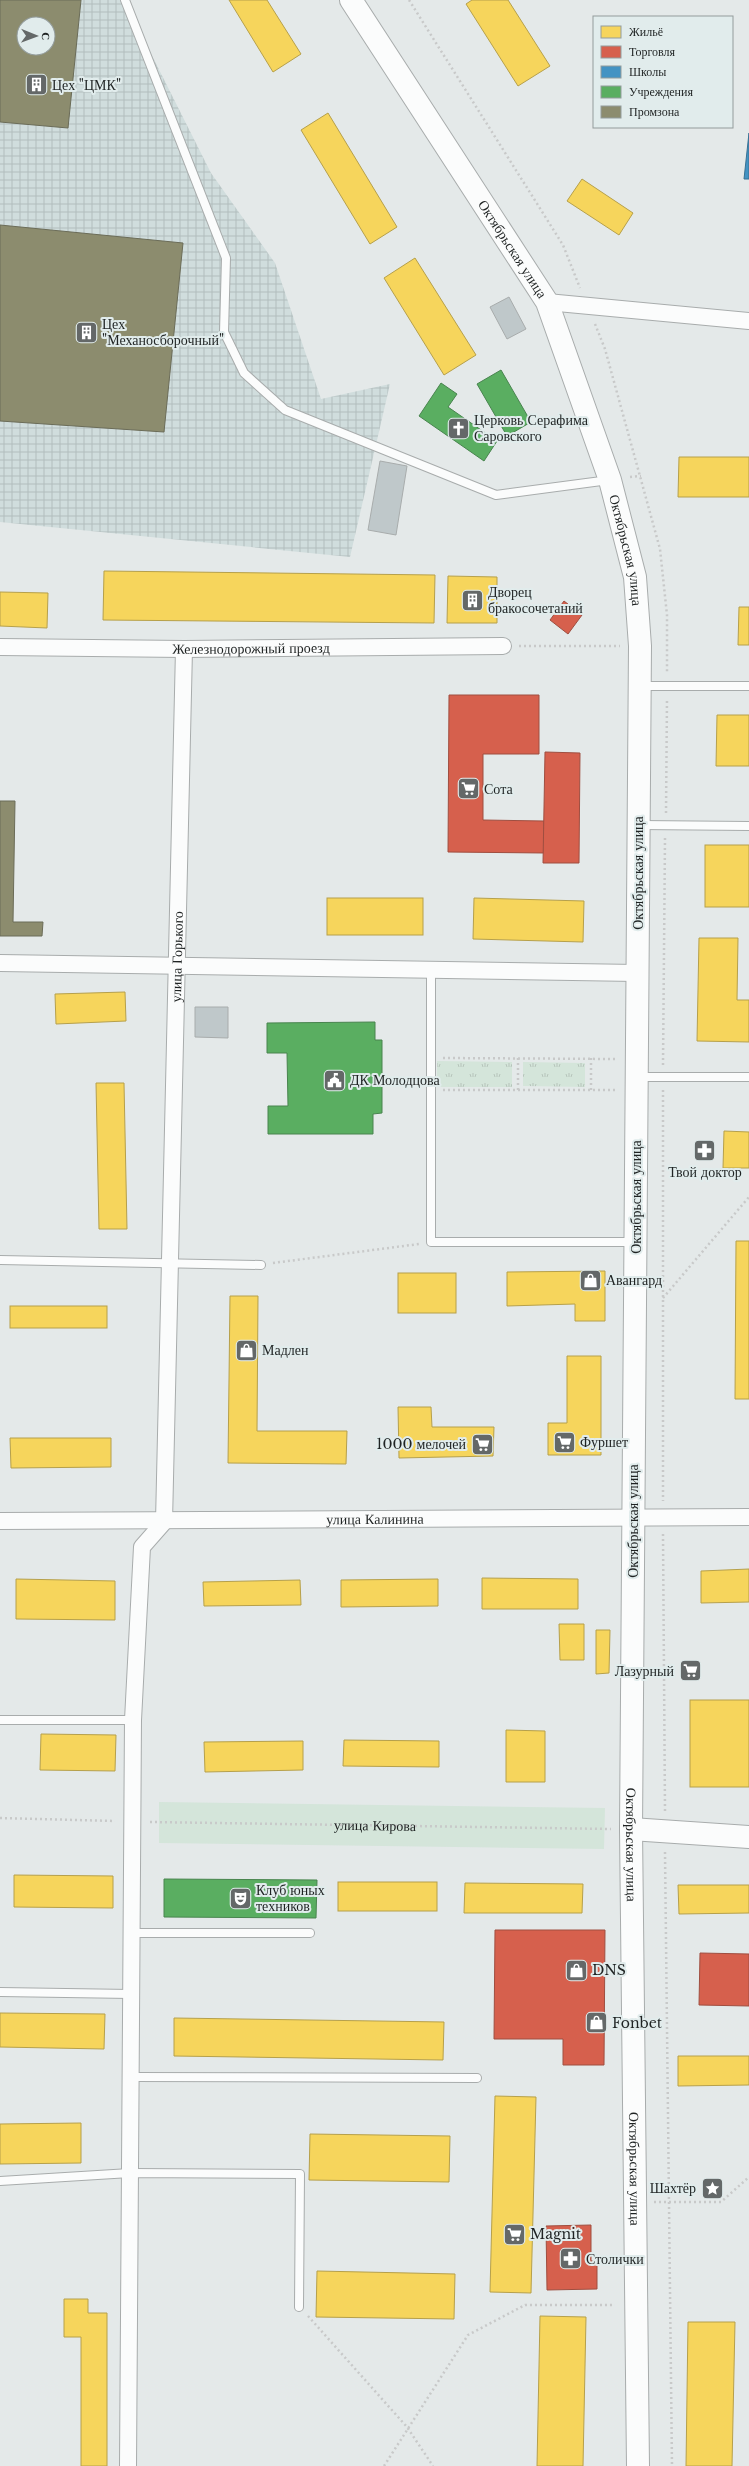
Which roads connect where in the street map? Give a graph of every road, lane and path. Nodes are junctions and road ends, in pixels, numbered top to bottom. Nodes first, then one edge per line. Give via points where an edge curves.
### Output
1 (126, 0) edge
2 (351, 0) edge
3 (547, 302) junction
4 (749, 321) edge
5 (610, 480) junction
6 (503, 646) joint
7 (640, 646) junction
8 (0, 647) edge
9 (184, 649) junction
10 (640, 686) junction
11 (748, 686) edge
12 (639, 825) junction
13 (749, 826) edge
14 (0, 963) edge
15 (178, 966) junction
16 (431, 970) junction
17 (637, 973) junction
18 (431, 1058) junction
19 (518, 1058) junction
20 (591, 1058) junction
21 (637, 1075) junction
22 (749, 1077) edge
23 (431, 1090) junction
24 (518, 1090) junction
25 (590, 1090) junction
26 (749, 1197) edge
27 (431, 1242) junction
28 (635, 1242) junction
29 (0, 1260) edge
30 (169, 1263) junction
31 (261, 1265) joint
32 (663, 1299) dead end
33 (749, 1517) edge
34 (633, 1518) junction
35 (0, 1521) edge
36 (164, 1522) junction
37 (0, 1720) edge
38 (133, 1720) junction
39 (0, 1818) edge
40 (134, 1822) junction
41 (631, 1829) junction
42 (749, 1837) edge
43 (132, 1933) junction
44 (310, 1933) dead end
45 (0, 1992) edge
46 (131, 1994) junction
47 (131, 2077) junction
48 (477, 2078) dead end
49 (130, 2173) junction
50 (749, 2177) edge
51 (0, 2181) edge
52 (669, 2202) dead end
53 (615, 2305) dead end
54 (299, 2306) joint
55 (407, 2427) junction
56 (128, 2466) edge
57 (384, 2466) edge
58 (433, 2466) edge
59 (638, 2466) edge

1 - 5 lane via 226,258 224,332 244,373 285,410 496,494
2 - 3 main road, Октябрьская улица
3 - 4 street
3 - 5 main road, Октябрьская улица
5 - 7 main road, Октябрьская улица via 635,577
6 - 7 path
6 - 9 street, Железнодорожный проезд
7 - 10 main road, Октябрьская улица
8 - 9 street, Железнодорожный проезд
9 - 15 street, улица Горького
10 - 11 lane
10 - 12 main road, Октябрьская улица
12 - 13 lane
12 - 17 main road, Октябрьская улица
14 - 15 street
15 - 16 street
15 - 30 street, улица Горького
16 - 17 street
16 - 18 lane
17 - 21 main road, Октябрьская улица
18 - 19 path
18 - 23 lane
19 - 20 path
19 - 24 path
20 - 21 path
20 - 25 path
21 - 22 lane
21 - 25 path
21 - 28 main road, Октябрьская улица
23 - 24 path
23 - 27 lane
24 - 25 path
26 - 32 path
27 - 28 lane
27 - 31 path
28 - 34 main road, Октябрьская улица
29 - 30 lane
30 - 31 lane
30 - 36 street, улица Горького
33 - 34 street, улица Калинина
34 - 36 street, улица Калинина
34 - 41 main road, Октябрьская улица
35 - 36 street, улица Калинина
36 - 38 street via 142,1547
37 - 38 lane
38 - 40 street
39 - 40 path, улица Кирова
40 - 41 path, улица Кирова
40 - 43 street
41 - 42 main road
41 - 59 main road, Октябрьская улица
43 - 44 lane
43 - 46 street
45 - 46 lane
46 - 47 street
47 - 48 lane
47 - 49 street
49 - 51 lane
49 - 54 lane via 300,2174
49 - 56 street
50 - 52 path via 721,2202
53 - 55 path via 525,2305 468,2335
54 - 55 path
55 - 57 path
55 - 58 path

